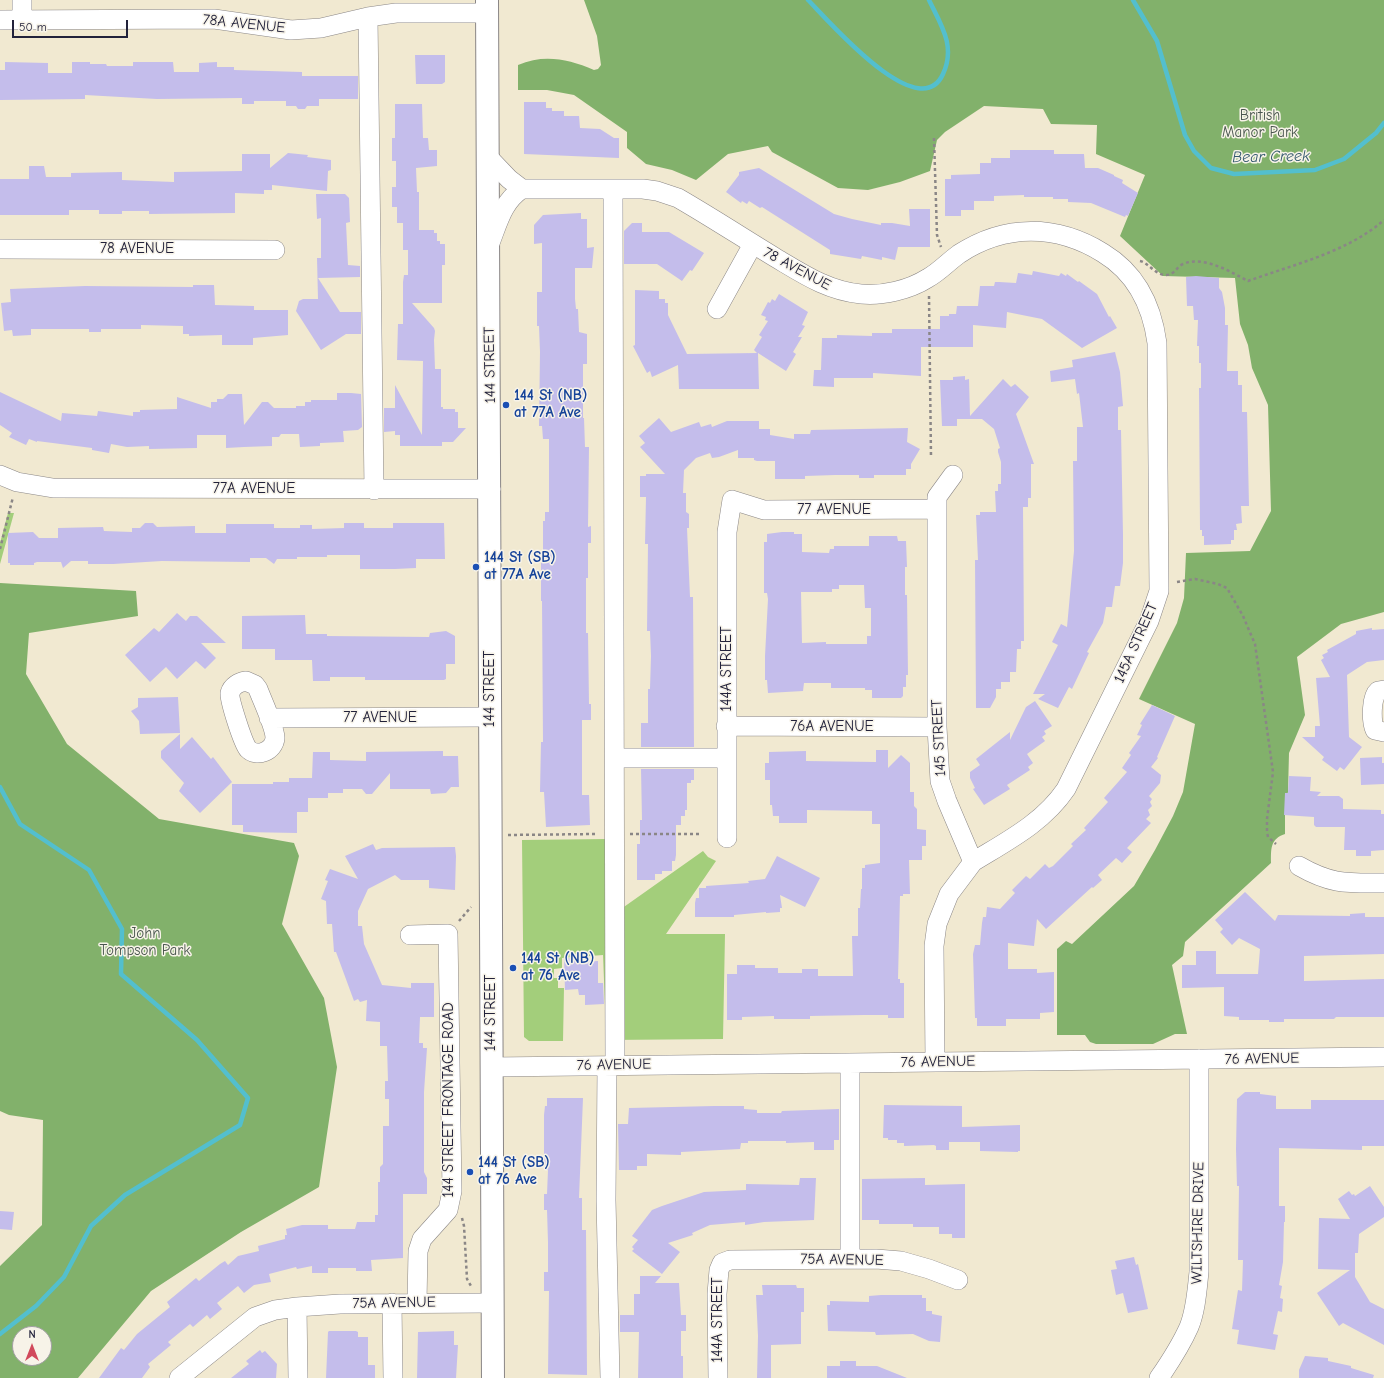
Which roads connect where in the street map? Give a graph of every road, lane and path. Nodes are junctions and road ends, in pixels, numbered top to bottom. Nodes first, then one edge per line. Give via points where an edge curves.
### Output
1 (22, 0) edge
2 (487, 6) edge
3 (368, 17) junction
4 (0, 20) edge
5 (22, 20) junction
6 (934, 138) dead end
7 (488, 157) junction
8 (522, 189) junction
9 (613, 189) junction
10 (1384, 220) edge
11 (753, 244) junction
12 (941, 247) dead end
13 (488, 248) junction
14 (0, 249) edge
15 (275, 250) dead end
16 (1137, 262) dead end
17 (929, 300) dead end
18 (717, 309) dead end
19 (1153, 318) joint
20 (931, 457) dead end
21 (0, 475) edge
22 (953, 475) dead end
23 (16, 488) junction
24 (491, 489) junction
25 (374, 490) junction
26 (732, 500) joint
27 (937, 509) junction
28 (0, 549) edge
29 (1177, 582) dead end
30 (1384, 690) edge
31 (490, 717) junction
32 (269, 718) dead end
33 (726, 726) junction
34 (938, 727) junction
35 (1384, 732) edge
36 (615, 758) junction
37 (726, 758) junction
38 (726, 838) dead end
39 (1276, 844) dead end
40 (973, 862) junction
41 (1299, 866) dead end
42 (1384, 883) edge
43 (472, 907) dead end
44 (453, 929) junction
45 (410, 935) dead end
46 (1384, 1057) edge
47 (1199, 1059) junction
48 (935, 1062) junction
49 (850, 1063) junction
50 (611, 1066) junction
51 (491, 1067) junction
52 (850, 1259) junction
53 (722, 1264) joint
54 (958, 1280) dead end
55 (417, 1302) junction
56 (392, 1303) junction
57 (492, 1303) junction
58 (297, 1307) junction
59 (179, 1378) edge
60 (298, 1378) edge
61 (393, 1378) edge
62 (493, 1378) edge
63 (610, 1378) edge
64 (718, 1378) edge
65 (1159, 1378) edge

1 - 5 street
2 - 3 street, 78A AVENUE
2 - 7 main road, 144 STREET
3 - 5 street, 78A AVENUE via 320,28 291,30 214,19
3 - 25 street
4 - 5 street, 78A AVENUE
6 - 12 path via 937,234
7 - 8 street
7 - 13 main road, 144 STREET
8 - 9 street, 78 AVENUE
8 - 13 street via 506,204
9 - 11 street, 78 AVENUE via 643,189 670,195
9 - 36 street
10 - 16 path via 1365,234 1339,247 1248,281 1213,265 1198,262 1183,264 1167,276 1152,270 1142,261
11 - 18 street
11 - 19 street, 78 AVENUE via 827,286 850,293 875,294 898,291 919,283 958,255 988,238 1027,231 1048,232 1090,245 1121,266 1138,286
13 - 24 main road, 144 STREET
14 - 15 street, 78 AVENUE
17 - 20 path
19 - 40 street, 145A STREET via 1159,368 1160,579 1153,612 1066,789 1057,802 1039,820
21 - 23 street, 77A AVENUE
22 - 27 street, 145 STREET via 937,497
23 - 25 street, 77A AVENUE
23 - 28 path
24 - 25 street, 77A AVENUE
24 - 31 main road, 144 STREET
26 - 27 street, 77 AVENUE via 764,510
26 - 33 street, 144A STREET via 727,532
27 - 34 street, 145 STREET
29 - 39 path via 1195,579 1227,588 1255,644 1273,772 1267,832 1268,837
30 - 35 street via 1378,691 1375,695 1373,719 1375,730
31 - 32 street, 77 AVENUE
31 - 51 main road, 144 STREET
33 - 34 street, 76A AVENUE
33 - 37 street, 144A STREET
34 - 40 street, 145 STREET via 940,781
36 - 37 street
36 - 50 street
37 - 38 street, 144A STREET
40 - 48 street via 949,894 937,924 934,946
41 - 42 street via 1324,879 1337,882
43 - 44 path
44 - 45 street
44 - 55 street, 144 STREET FRONTAGE ROAD via 452,1191 448,1210 422,1239 418,1251
46 - 47 street, 76 AVENUE
47 - 48 street, 76 AVENUE
47 - 65 street, WILTSHIRE DRIVE via 1199,1272 1196,1299 1190,1326
48 - 49 street, 76 AVENUE
49 - 50 street, 76 AVENUE
49 - 52 street
50 - 51 street, 76 AVENUE
50 - 63 street via 606,1200
51 - 57 main road, 144 STREET
52 - 53 street, 75A AVENUE via 730,1260
52 - 54 street, 75A AVENUE via 901,1261
53 - 64 street, 144A STREET via 717,1294
55 - 56 street, 75A AVENUE
55 - 57 street, 75A AVENUE
56 - 58 street, 75A AVENUE
56 - 61 street
57 - 62 main road, 144 STREET
58 - 59 street, 75A AVENUE via 255,1317
58 - 60 street

